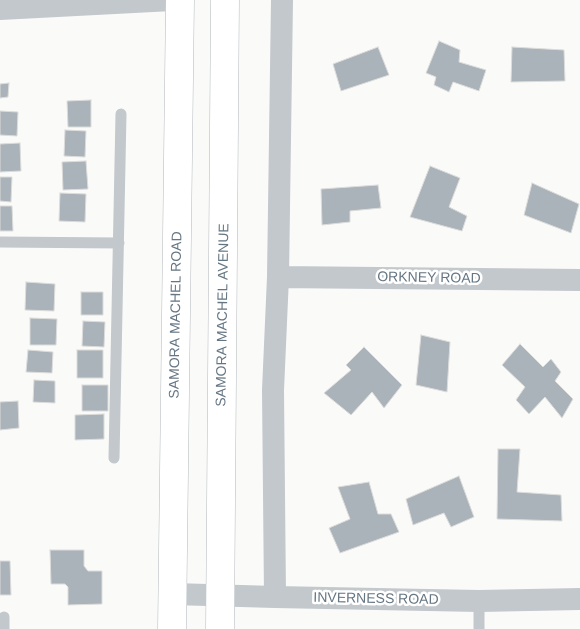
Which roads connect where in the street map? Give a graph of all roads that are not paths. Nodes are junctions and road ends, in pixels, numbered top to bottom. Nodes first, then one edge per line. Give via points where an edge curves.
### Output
1 (172, 0) edge
2 (180, 0) edge
3 (225, 0) edge
4 (282, 0) edge
5 (0, 9) edge
6 (122, 114) dead end
7 (0, 242) edge
8 (119, 243) junction
9 (278, 277) junction
10 (580, 280) edge
11 (114, 458) dead end
12 (173, 594) junction
13 (220, 595) junction
14 (276, 597) junction
15 (580, 599) edge
16 (479, 601) junction
17 (172, 629) edge
18 (220, 629) edge
19 (479, 629) edge

1 - 5 street
2 - 12 highway, SAMORA MACHEL ROAD
3 - 13 highway, SAMORA MACHEL AVENUE
4 - 9 street
6 - 8 lane
7 - 8 lane
8 - 11 lane
9 - 10 street, ORKNEY ROAD
9 - 14 street via 273,390
12 - 13 street, INVERNESS ROAD
12 - 17 highway, SAMORA MACHEL ROAD
13 - 14 street, INVERNESS ROAD
13 - 18 highway, SAMORA MACHEL AVENUE
14 - 16 street, INVERNESS ROAD
15 - 16 street, INVERNESS ROAD
16 - 19 lane

